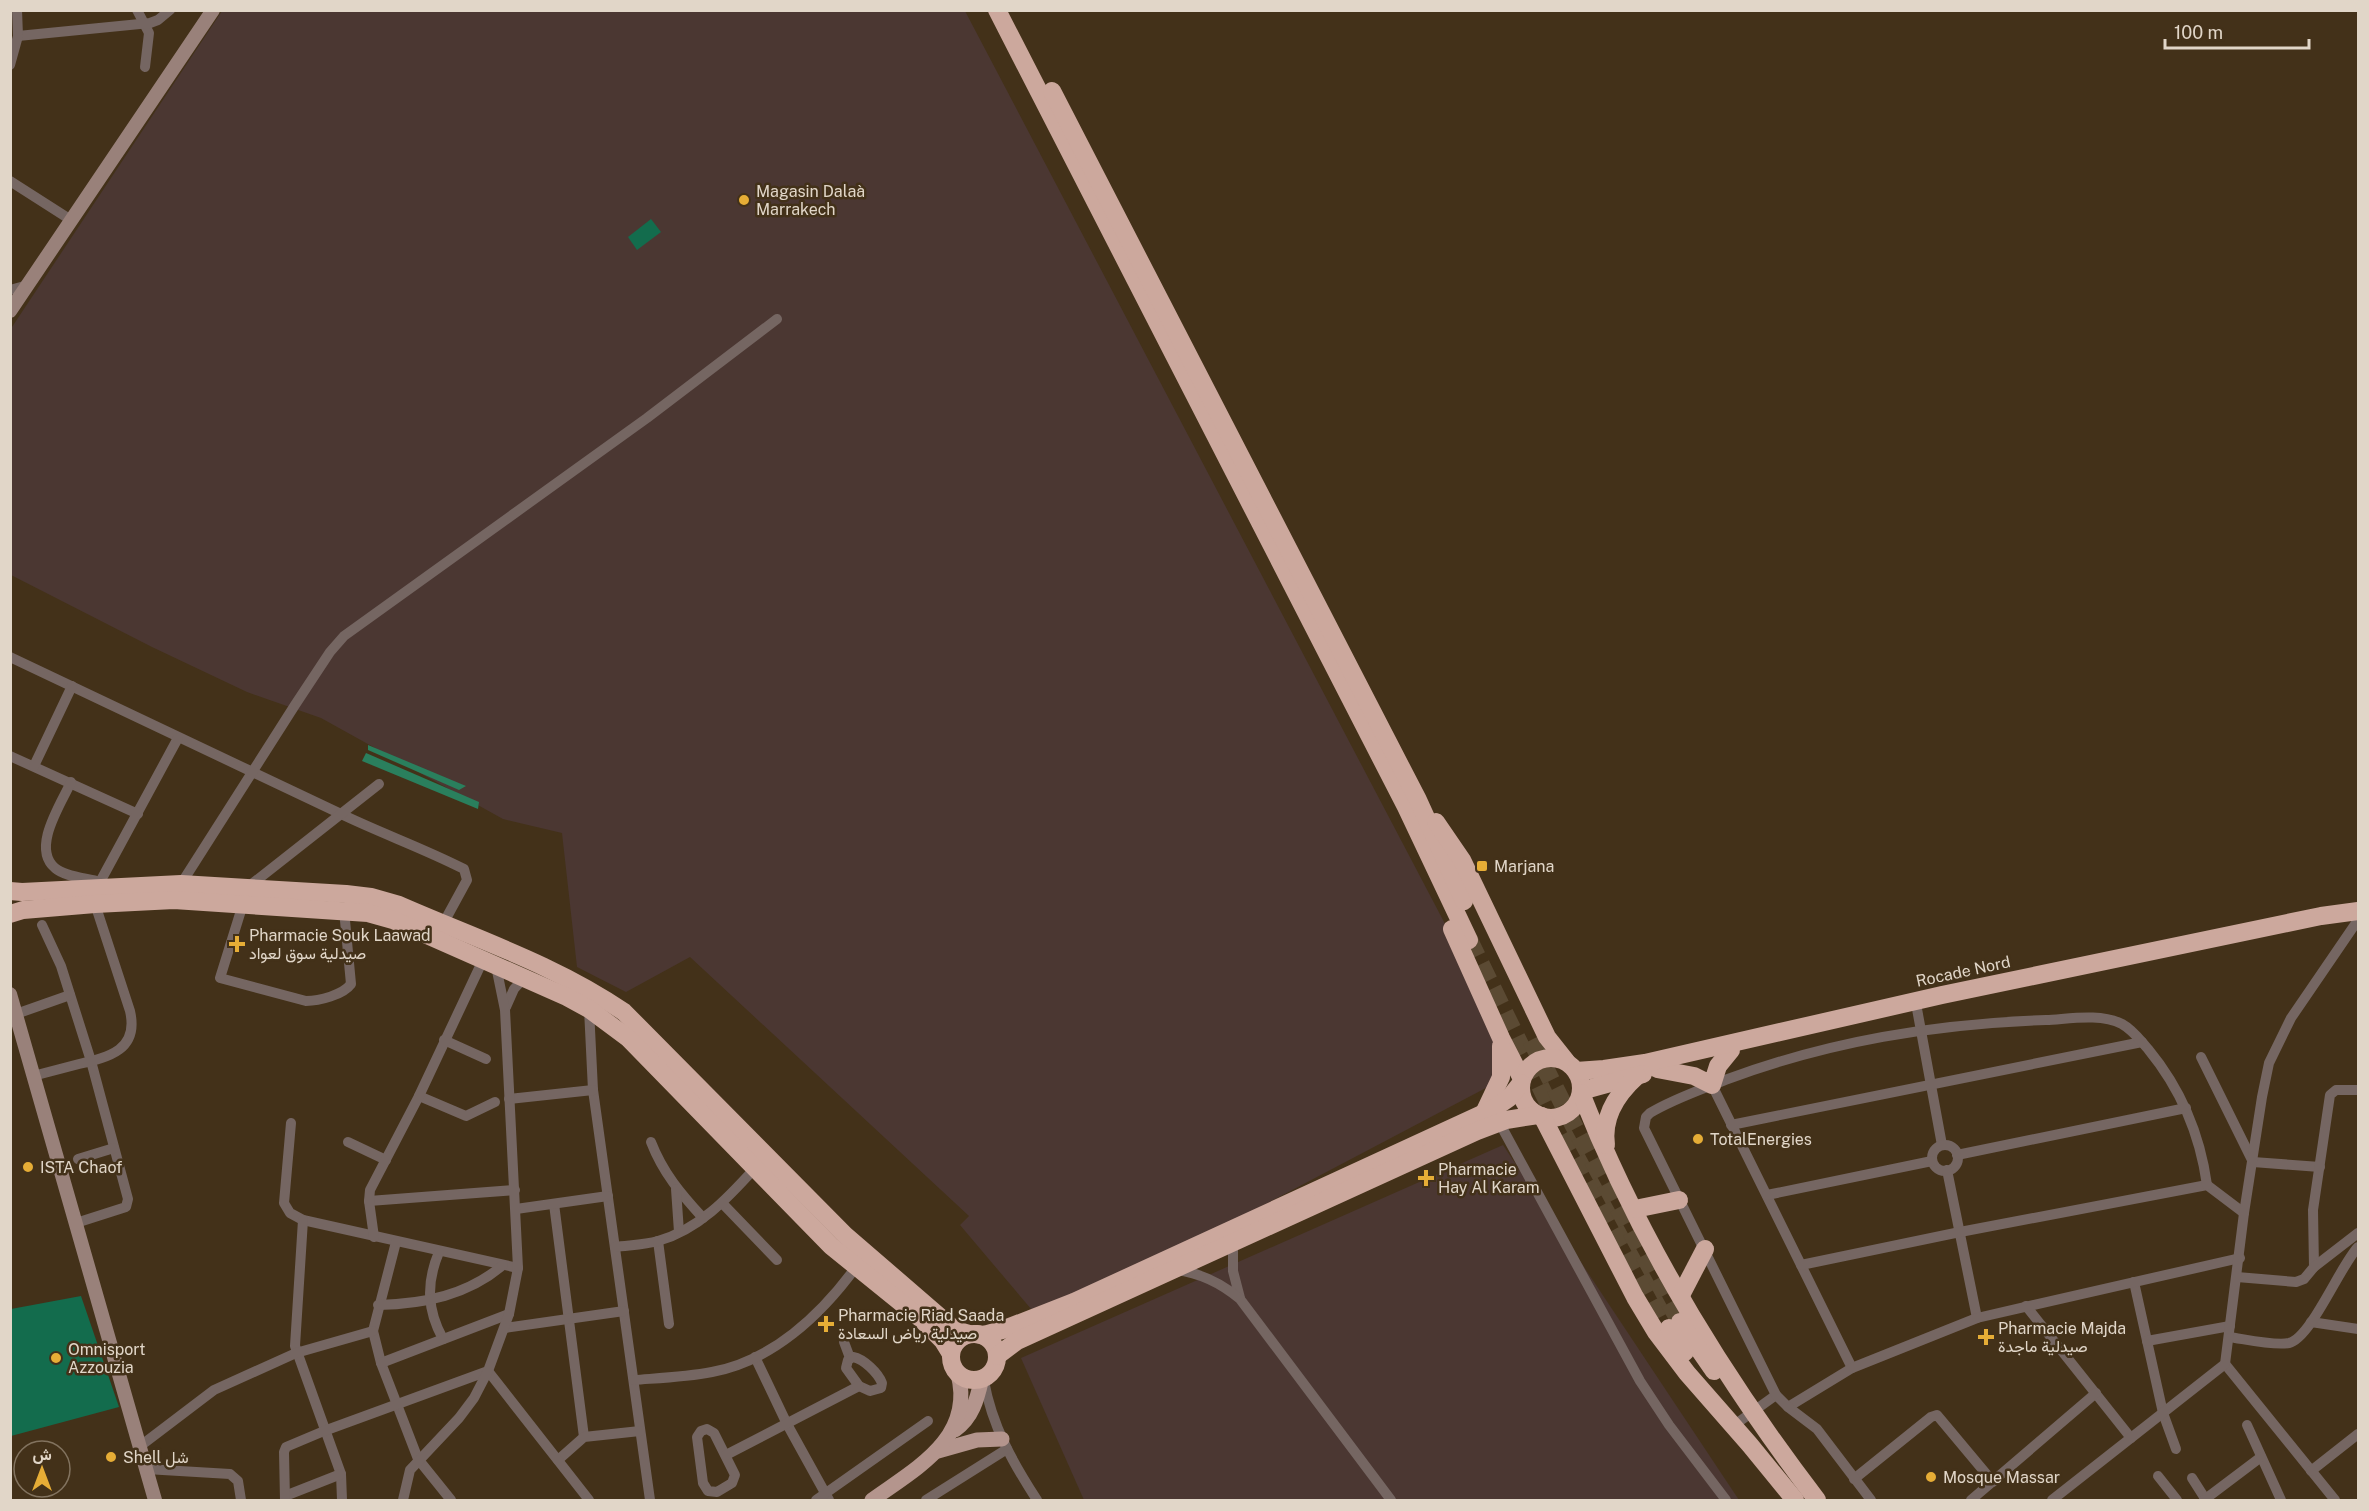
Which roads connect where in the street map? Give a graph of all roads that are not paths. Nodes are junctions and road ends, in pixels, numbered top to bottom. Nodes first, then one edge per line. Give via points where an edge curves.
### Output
1 (17, 10) edge
2 (137, 10) edge
3 (170, 10) edge
4 (213, 10) edge
5 (996, 10) edge
6 (1010, 10) edge
7 (145, 24) junction
8 (18, 36) junction
9 (10, 65) edge
10 (145, 67) dead end
11 (10, 181) edge
12 (72, 220) junction
13 (28, 285) junction
14 (10, 290) edge
15 (10, 311) edge
16 (777, 319) dead end
17 (10, 657) edge
18 (72, 686) junction
19 (178, 738) junction
20 (10, 756) edge
21 (34, 766) junction
22 (252, 770) junction
23 (71, 782) junction
24 (379, 784) dead end
25 (1412, 803) junction
26 (138, 814) junction
27 (340, 814) junction
28 (181, 884) junction
29 (10, 891) edge
30 (98, 891) junction
31 (245, 895) junction
32 (344, 910) junction
33 (2358, 912) edge
34 (10, 914) edge
35 (2358, 920) edge
36 (443, 924) junction
37 (42, 925) dead end
38 (1474, 937) tunnel mouth
39 (489, 963) junction
40 (524, 978) junction
41 (10, 994) edge
42 (70, 995) junction
43 (589, 1009) junction
44 (1917, 1009) junction
45 (505, 1011) junction
46 (16, 1014) junction
47 (1921, 1029) junction
48 (1501, 1038) junction
49 (444, 1040) junction
50 (2142, 1042) junction
51 (1731, 1050) junction
52 (2201, 1057) dead end
53 (486, 1059) dead end
54 (91, 1061) junction
55 (1571, 1066) junction
56 (1657, 1070) junction
57 (33, 1076) junction
58 (1637, 1076) junction
59 (1522, 1081) junction
60 (1712, 1085) junction
61 (1931, 1085) junction
62 (593, 1090) junction
63 (2358, 1090) edge
64 (1581, 1092) junction
65 (419, 1096) junction
66 (509, 1099) junction
67 (495, 1102) dead end
68 (2186, 1108) junction
69 (1540, 1116) junction
70 (1492, 1118) junction
71 (291, 1123) dead end
72 (1731, 1125) junction
73 (348, 1142) dead end
74 (651, 1142) dead end
75 (1942, 1145) junction
76 (114, 1148) junction
77 (1606, 1150) junction
78 (1957, 1155) junction
79 (78, 1159) dead end
80 (386, 1160) junction
81 (1932, 1161) junction
82 (2253, 1162) junction
83 (2320, 1167) junction
84 (755, 1168) junction
85 (1947, 1170) junction
86 (2207, 1185) junction
87 (676, 1189) junction
88 (515, 1190) junction
89 (1767, 1195) junction
90 (608, 1197) junction
91 (1679, 1200) junction
92 (369, 1201) junction
93 (554, 1204) junction
94 (723, 1204) junction
95 (516, 1209) junction
96 (1635, 1209) junction
97 (2244, 1213) junction
98 (703, 1218) junction
99 (303, 1220) junction
100 (76, 1223) junction
101 (679, 1232) junction
102 (1960, 1232) junction
103 (2358, 1233) edge
104 (374, 1237) junction
105 (658, 1241) junction
106 (396, 1242) junction
107 (1233, 1242) junction
108 (615, 1247) junction
109 (2358, 1247) edge
110 (1705, 1249) junction
111 (439, 1252) junction
112 (2240, 1258) junction
113 (777, 1260) dead end
114 (503, 1265) junction
115 (1801, 1265) junction
116 (856, 1267) junction
117 (2313, 1267) junction
118 (518, 1268) junction
119 (1176, 1270) junction
120 (2237, 1277) junction
121 (2134, 1282) junction
122 (1681, 1294) junction
123 (1240, 1299) junction
124 (430, 1301) junction
125 (378, 1305) junction
126 (2026, 1306) junction
127 (624, 1311) junction
128 (509, 1314) junction
129 (568, 1318) junction
130 (1977, 1318) junction
131 (2311, 1322) junction
132 (669, 1324) dead end
133 (505, 1328) junction
134 (2358, 1329) edge
135 (373, 1331) junction
136 (2229, 1332) junction
137 (972, 1334) junction
138 (443, 1339) junction
139 (2147, 1341) junction
140 (844, 1342) dead end
141 (296, 1353) junction
142 (951, 1354) junction
143 (997, 1356) junction
144 (755, 1357) junction
145 (850, 1358) junction
146 (381, 1363) junction
147 (2225, 1365) junction
148 (1852, 1368) junction
149 (488, 1371) junction
150 (958, 1374) junction
151 (982, 1378) junction
152 (634, 1380) junction
153 (859, 1386) junction
154 (2096, 1394) junction
155 (1776, 1395) junction
156 (396, 1406) junction
157 (1788, 1407) junction
158 (1752, 1413) junction
159 (2163, 1413) junction
160 (928, 1421) dead end
161 (787, 1424) junction
162 (2247, 1425) dead end
163 (1734, 1426) junction
164 (324, 1431) junction
165 (640, 1431) junction
166 (952, 1432) junction
167 (2358, 1434) edge
168 (584, 1437) junction
169 (2131, 1438) junction
170 (1004, 1444) junction
171 (139, 1446) junction
172 (2176, 1449) dead end
173 (938, 1451) junction
174 (726, 1455) junction
175 (2261, 1456) junction
176 (418, 1459) junction
177 (558, 1460) junction
178 (146, 1469) junction
179 (2312, 1471) junction
180 (341, 1474) junction
181 (2158, 1476) dead end
182 (2192, 1478) dead end
183 (1854, 1479) junction
184 (1993, 1482) junction
185 (1984, 1497) edge
186 (285, 1498) edge
187 (823, 1498) edge
188 (155, 1500) edge
189 (241, 1500) edge
190 (342, 1500) edge
191 (403, 1500) edge
192 (451, 1500) edge
193 (589, 1500) edge
194 (650, 1500) edge
195 (872, 1500) edge
196 (926, 1500) edge
197 (1037, 1500) edge
198 (1391, 1500) edge
199 (1726, 1500) edge
200 (1795, 1500) edge
201 (1817, 1500) edge
202 (1871, 1500) edge
203 (1971, 1500) edge
204 (2052, 1500) edge
205 (2177, 1500) edge
206 (2205, 1500) edge
207 (2280, 1500) edge
208 (2335, 1500) edge

1 - 8 street
2 - 7 street
3 - 7 street
4 - 12 street
5 - 25 highway
6 - 25 highway
7 - 8 street
7 - 10 street via 150,38
8 - 9 street
11 - 12 street
12 - 13 street
13 - 14 street
13 - 15 street
16 - 22 street via 647,418 344,636
17 - 18 street
18 - 19 street
18 - 21 street
19 - 22 street
19 - 26 street
20 - 21 street
21 - 23 street
22 - 27 street
22 - 28 street
23 - 26 street
23 - 30 street via 45,844 56,870
24 - 27 street
25 - 38 highway
25 - 48 highway via 1426,869
25 - 55 highway via 1452,843 1543,1030
26 - 30 street
27 - 31 street
27 - 36 street via 464,869 467,880
28 - 30 highway
28 - 31 highway
29 - 30 highway
30 - 31 highway via 174,900
30 - 34 highway
30 - 54 street via 132,1028 121,1049
31 - 32 highway
31 - 32 street via 220,978 306,1001 334,994 351,984
31 - 36 highway via 371,897
32 - 39 highway via 393,920
33 - 44 highway, Rocade Nord via 2304,930
33 - 55 highway, Rocade Nord via 2321,916 1942,995 1635,1065
35 - 82 street via 2291,1018 2276,1047 2265,1082
36 - 137 highway via 569,979 624,1012 845,1235 955,1330
37 - 42 street
39 - 40 highway
39 - 45 street
39 - 49 street
40 - 43 highway
40 - 45 street via 514,989
41 - 46 street
42 - 46 street
42 - 54 street
43 - 62 street
43 - 84 highway via 628,1038
44 - 47 street
44 - 51 highway, Rocade Nord
45 - 66 street
46 - 57 street
47 - 50 street via 2100,1019 2124,1025
47 - 60 street via 1797,1056
47 - 61 street
48 - 59 highway
48 - 70 highway via 1503,1061
49 - 53 street
49 - 65 street
50 - 61 street
50 - 68 street
51 - 56 highway, Rocade Nord
51 - 60 highway via 1718,1066
52 - 82 street
54 - 57 street
54 - 76 street
55 - 59 highway via 1552,1058 1538,1061
55 - 64 highway
56 - 58 highway, Rocade Nord
56 - 60 highway via 1694,1076
57 - 100 street
58 - 64 highway, Rocade Nord
58 - 77 highway via 1611,1110
59 - 69 highway via 1526,1105
59 - 70 highway
60 - 72 street
60 - 91 street via 1655,1110 1644,1122
61 - 72 street
61 - 75 street
62 - 66 street
62 - 90 street
63 - 83 street via 2336,1090 2330,1095
64 - 69 highway via 1576,1105 1566,1114
64 - 77 highway
65 - 67 street via 466,1116
65 - 80 street
66 - 88 street
68 - 78 street
68 - 86 street via 2201,1150
69 - 70 highway
69 - 163 highway via 1645,1315 1687,1373
70 - 107 highway
70 - 137 highway via 1074,1302 1002,1330
70 - 199 street via 1640,1381 1668,1425
71 - 99 street via 284,1203 290,1214
72 - 89 street
73 - 80 street
74 - 87 street
75 - 78 street via 1953,1148
75 - 81 street via 1935,1149
76 - 79 street
76 - 100 street via 128,1204
77 - 96 highway
78 - 85 street via 1956,1163
80 - 92 street via 370,1190
81 - 85 street via 1936,1167
81 - 89 street
82 - 83 street
82 - 97 street
83 - 117 street via 2312,1222
84 - 94 street
84 - 116 highway
85 - 102 street
86 - 97 street
86 - 102 street
87 - 98 street
87 - 101 street
88 - 92 street
88 - 95 street
89 - 115 street
90 - 93 street
90 - 108 street
91 - 96 highway
91 - 110 street
92 - 104 street
93 - 95 street
93 - 129 street
94 - 98 street
94 - 113 street
95 - 118 street
96 - 122 highway
97 - 112 street
98 - 101 street
99 - 104 street
99 - 141 street
100 - 171 street
101 - 105 street
102 - 115 street
102 - 130 street
103 - 117 street
104 - 106 street
105 - 108 street
105 - 132 street
106 - 111 street
106 - 125 street
107 - 119 highway
107 - 123 street via 1233,1271
108 - 127 street
109 - 131 street
110 - 122 highway
110 - 155 street
111 - 114 street
111 - 124 street via 429,1284
112 - 120 street
112 - 121 street
114 - 118 street
114 - 124 street via 480,1283
115 - 148 street
116 - 142 highway via 920,1318
116 - 144 street via 812,1319
117 - 120 street via 2304,1279 2296,1282
118 - 128 street
119 - 123 street via 1215,1281
119 - 143 highway via 1017,1341
120 - 136 street
121 - 126 street
121 - 139 street
122 - 158 highway
123 - 198 street
124 - 125 street
124 - 138 street
125 - 135 street
126 - 130 street
126 - 154 street
127 - 129 street
127 - 152 street
128 - 133 street
128 - 138 street
129 - 133 street
129 - 168 street
130 - 148 street
131 - 134 street
131 - 136 street via 2288,1343
133 - 149 street
135 - 141 street
135 - 146 street
136 - 139 street
136 - 147 street
137 - 142 highway via 956,1341
137 - 143 highway via 989,1340
138 - 146 street
139 - 159 street
140 - 145 street
141 - 164 street
141 - 171 street via 214,1390
142 - 150 highway
143 - 151 highway via 992,1370
144 - 152 street via 713,1372
144 - 161 street
145 - 153 street via 846,1368
145 - 153 street via 858,1358 882,1383 874,1391
146 - 156 street
147 - 159 street
147 - 179 street
148 - 157 street
149 - 156 street
149 - 176 street via 459,1418
149 - 177 street
150 - 151 highway via 969,1379
150 - 166 main road via 961,1395
151 - 166 main road via 973,1410
151 - 170 street
152 - 165 street
153 - 161 street
154 - 169 street
154 - 184 street
155 - 157 street
155 - 158 street
156 - 164 street
156 - 176 street
157 - 183 street via 1817,1429
158 - 163 street
158 - 163 highway via 1675,1325
158 - 201 highway
159 - 169 street
159 - 172 street
160 - 187 street
161 - 174 street
161 - 187 street
162 - 175 street
163 - 200 highway
164 - 180 street
164 - 186 street via 285,1449
165 - 168 street
165 - 194 street
166 - 173 main road
167 - 179 street
168 - 177 street
169 - 204 street
170 - 173 main road via 977,1440
170 - 196 street
170 - 197 street
171 - 178 street
173 - 195 main road
174 - 174 street via 714,1432 707,1429 698,1433 703,1483 708,1491 717,1492 732,1483 734,1471
175 - 206 street
175 - 207 street
176 - 191 street via 410,1470
176 - 192 street
177 - 193 street
178 - 188 street
178 - 189 street via 230,1474 238,1481
179 - 208 street
180 - 186 street
180 - 190 street
181 - 205 street
182 - 206 street
183 - 184 street via 1937,1415
183 - 202 street
184 - 185 street
185 - 203 street

